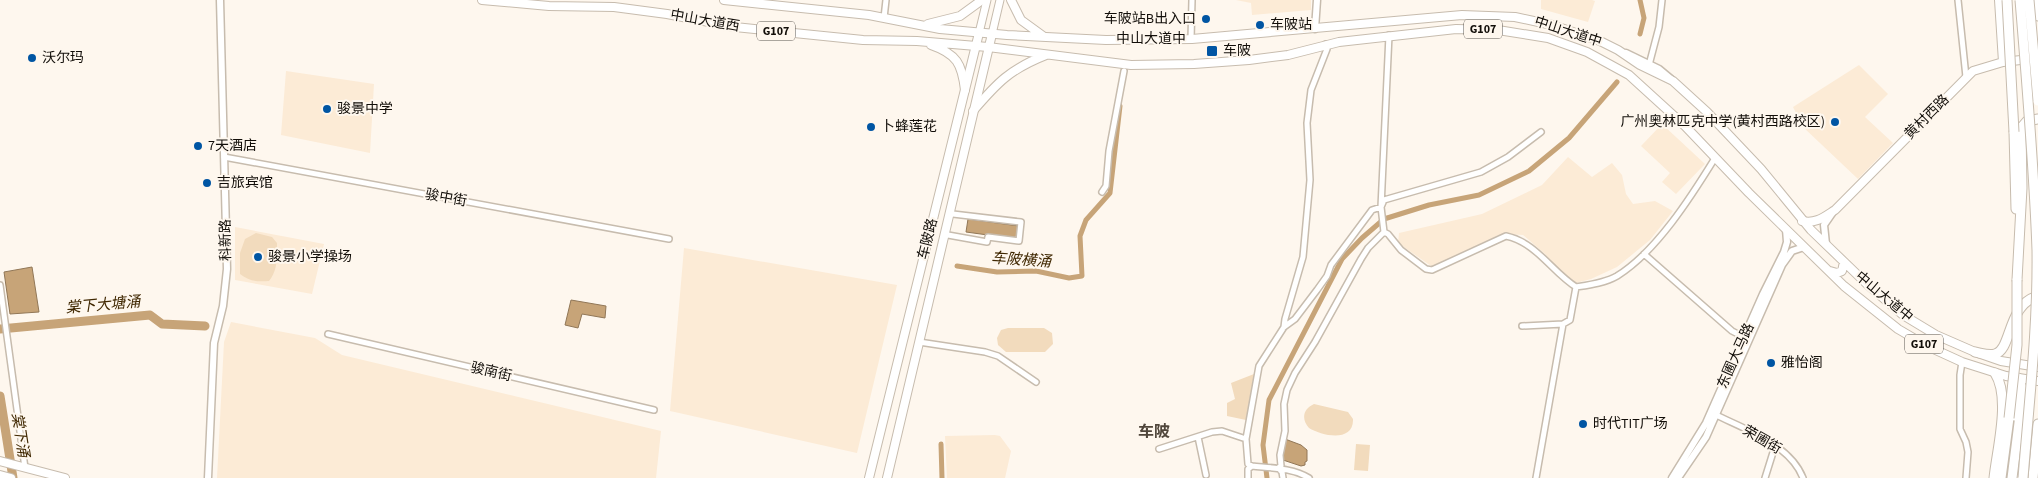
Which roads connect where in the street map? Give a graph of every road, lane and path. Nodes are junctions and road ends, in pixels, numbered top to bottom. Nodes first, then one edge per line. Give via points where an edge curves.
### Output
1 (220, 0) edge
2 (482, 0) edge
3 (557, 0) edge
4 (724, 0) edge
5 (886, 0) edge
6 (982, 0) edge
7 (987, 0) edge
8 (1000, 0) edge
9 (1011, 0) edge
10 (1192, 0) edge
11 (1317, 0) edge
12 (1662, 0) edge
13 (1958, 0) edge
14 (1999, 0) edge
15 (2006, 0) edge
16 (2020, 0) edge
17 (2029, 0) edge
18 (2035, 0) edge
19 (793, 4) edge
20 (564, 6) junction
21 (2038, 16) edge
22 (884, 18) junction
23 (912, 24) junction
24 (1315, 29) junction
25 (956, 30) junction
26 (979, 33) junction
27 (992, 34) junction
28 (1018, 36) junction
29 (1389, 36) junction
30 (1044, 37) junction
31 (1191, 39) junction
32 (917, 41) junction
33 (953, 44) junction
34 (1326, 44) junction
35 (976, 46) junction
36 (988, 47) junction
37 (1012, 50) junction
38 (1618, 50) junction
39 (1048, 54) junction
40 (2038, 58) edge
41 (2003, 62) junction
42 (1649, 65) junction
43 (1124, 70) dead end
44 (1966, 77) junction
45 (1673, 81) junction
46 (966, 90) junction
47 (2038, 101) edge
48 (973, 111) junction
49 (2038, 119) edge
50 (1541, 132) dead end
51 (224, 157) junction
52 (1715, 158) junction
53 (1102, 192) dead end
54 (1381, 207) junction
55 (1835, 210) junction
56 (953, 214) dead end
57 (1802, 221) junction
58 (1786, 229) junction
59 (1384, 232) junction
60 (948, 235) dead end
61 (669, 239) dead end
62 (1826, 245) junction
63 (1804, 247) junction
64 (1644, 254) junction
65 (922, 262) junction
66 (1844, 262) junction
67 (937, 266) junction
68 (1828, 271) junction
69 (2017, 280) junction
70 (0, 285) edge
71 (1868, 286) junction
72 (1576, 288) junction
73 (915, 292) junction
74 (1854, 294) junction
75 (930, 296) junction
76 (2038, 296) edge
77 (1758, 312) junction
78 (1563, 324) junction
79 (1522, 326) dead end
80 (1284, 327) junction
81 (328, 334) dead end
82 (1744, 337) junction
83 (919, 342) junction
84 (1975, 352) junction
85 (1962, 362) junction
86 (2038, 368) edge
87 (1995, 373) junction
88 (2016, 380) junction
89 (2038, 381) edge
90 (1036, 382) dead end
91 (654, 410) dead end
92 (1713, 414) junction
93 (2011, 418) junction
94 (2038, 424) edge
95 (1198, 437) junction
96 (1246, 440) junction
97 (1775, 446) junction
98 (1159, 449) dead end
99 (2012, 458) junction
100 (0, 462) edge
101 (1252, 466) junction
102 (22, 467) junction
103 (1278, 468) junction
104 (1206, 475) dead end
105 (1, 476) edge
106 (11, 478) edge
107 (65, 478) edge
108 (208, 478) edge
109 (869, 478) edge
110 (888, 478) edge
111 (1248, 478) edge
112 (1283, 478) edge
113 (1309, 478) edge
114 (1536, 478) edge
115 (1672, 478) edge
116 (1678, 478) edge
117 (1764, 478) edge
118 (1803, 478) edge
119 (1966, 478) edge
120 (1994, 478) edge
121 (2001, 478) edge
122 (2007, 478) edge
123 (2012, 478) edge
124 (2023, 478) edge
125 (2033, 478) edge

1 - 51 street, 科新路
2 - 20 main road, 中山大道西 / G107
3 - 20 main road
4 - 19 main road, 中山大道西 / G107
5 - 22 street
6 - 23 main road via 952,20
7 - 26 main road, 车陂路
8 - 27 main road, 车陂路
9 - 30 main road via 1021,20
10 - 31 street
11 - 24 street
12 - 42 street
13 - 44 street
14 - 41 main road
15 - 69 highway, bridge via 2014,132
16 - 124 highway, bridge via 2037,251 2032,390
17 - 47 highway, bridge
18 - 21 highway
19 - 22 main road, 中山大道西 / G107
20 - 32 main road, 中山大道西 / G107 via 614,7 735,27 863,40
22 - 23 main road, 中山大道西 / G107
23 - 25 main road, 中山大道西 / G107
24 - 31 main road, 中山大道中 / G107
24 - 38 main road, 中山大道中 / G107 via 1444,16 1494,15 1552,25
25 - 26 main road, 中山大道西 / G107
25 - 33 main road via 958,36
26 - 27 main road, 中山大道中 / G107
26 - 35 main road, 车陂路
27 - 28 main road, 中山大道中 / G107
27 - 36 main road, 车陂路
28 - 30 main road, 中山大道中 / G107
28 - 37 main road via 1011,41
29 - 34 main road, 中山大道中 / G107
29 - 52 main road, 中山大道中 / G107 via 1477,29 1528,34 1570,44 1629,76
29 - 54 street
30 - 31 main road, 中山大道中 / G107
32 - 33 main road, 中山大道西 / G107
32 - 46 main road via 939,48 955,58 962,68
33 - 35 main road, 中山大道西 / G107
34 - 39 main road, 中山大道中 / G107 via 1283,56 1194,64 1131,65
34 - 80 street via 1312,90 1307,123 1310,180 1303,257
35 - 36 main road, 中山大道西 / G107
35 - 46 main road, 车陂路
36 - 37 main road, 中山大道中 / G107
36 - 48 main road, 车陂路
37 - 39 main road, 中山大道中
38 - 42 street
38 - 45 main road, 中山大道中
39 - 48 main road via 1009,74
40 - 41 main road, 黄村西路
41 - 44 main road, 黄村西路 via 1982,67
42 - 45 street via 1663,71
43 - 53 street via 1106,186
44 - 55 main road, 黄村西路
45 - 57 main road, 中山大道中 via 1761,169
46 - 65 main road, 车陂路
48 - 67 main road, 车陂路
49 - 69 highway via 2027,121 2021,128 2022,188
50 - 54 street via 1481,172 1384,200
51 - 61 street, 骏中街
51 - 108 street, 科新路 via 227,269 214,343
52 - 58 main road, 中山大道中 / G107
52 - 64 street
54 - 59 street
54 - 80 street via 1372,210 1350,236 1317,290 1295,319
55 - 57 main road, 黄村西路 via 1820,220
55 - 62 street via 1824,225
56 - 60 street via 1021,222 1019,241 988,237 987,242
57 - 62 main road, 中山大道中 / G107
58 - 63 main road, 中山大道中 / G107
58 - 77 street, 东圃大马路 via 1785,248
59 - 72 street via 1416,262 1432,270 1506,236 1514,238 1543,256
59 - 103 street via 1361,259 1286,390 1281,466
62 - 66 main road, 中山大道中 / G107
63 - 68 main road, 中山大道中 / G107
63 - 77 street, 东圃大马路 via 1795,249 1786,259
64 - 72 street via 1616,276
64 - 82 street via 1732,331
65 - 67 main road via 928,270
65 - 73 main road, 车陂路
66 - 68 main road via 1844,269 1840,272
66 - 71 main road, 中山大道中 / G107
67 - 75 main road, 车陂路
68 - 74 main road, 中山大道中 / G107
69 - 88 highway, bridge
70 - 102 street
71 - 74 main road via 1859,285
71 - 84 main road, 中山大道中 / G107 via 1914,322
72 - 78 street via 1570,320
73 - 75 main road via 924,288
73 - 109 main road, 车陂路
74 - 85 main road, 中山大道中 / G107 via 1910,336
75 - 83 main road, 车陂路
76 - 84 highway via 2020,308 1998,353
77 - 82 street, 东圃大马路
77 - 92 street, 东圃大马路
78 - 79 street
78 - 114 street
80 - 96 street via 1259,366
81 - 91 street, 骏南街
82 - 92 street, 东圃大马路
83 - 90 street via 998,356
83 - 110 main road, 车陂路
84 - 86 main road, 中山大道中 / G107
85 - 87 main road, 中山大道中 / G107
85 - 119 street via 1960,429 1968,452
87 - 88 main road, 中山大道中 / G107
87 - 120 highway via 2003,403
88 - 89 main road, 中山大道中 / G107
88 - 93 highway, bridge
88 - 99 highway via 2021,384 2022,399
92 - 97 street, 荣圃街
92 - 115 street, 东圃大马路
92 - 116 street, 东圃大马路 via 1706,437
93 - 99 highway
93 - 121 highway
94 - 125 highway
95 - 96 street via 1222,431
95 - 98 street
95 - 104 street
96 - 101 street via 1248,464
97 - 117 street
97 - 118 street, 荣圃街 via 1794,460
99 - 122 highway
99 - 123 highway
100 - 102 main road
101 - 103 street
101 - 111 street via 1248,468
102 - 107 main road
103 - 112 street
103 - 113 street
105 - 106 main road

